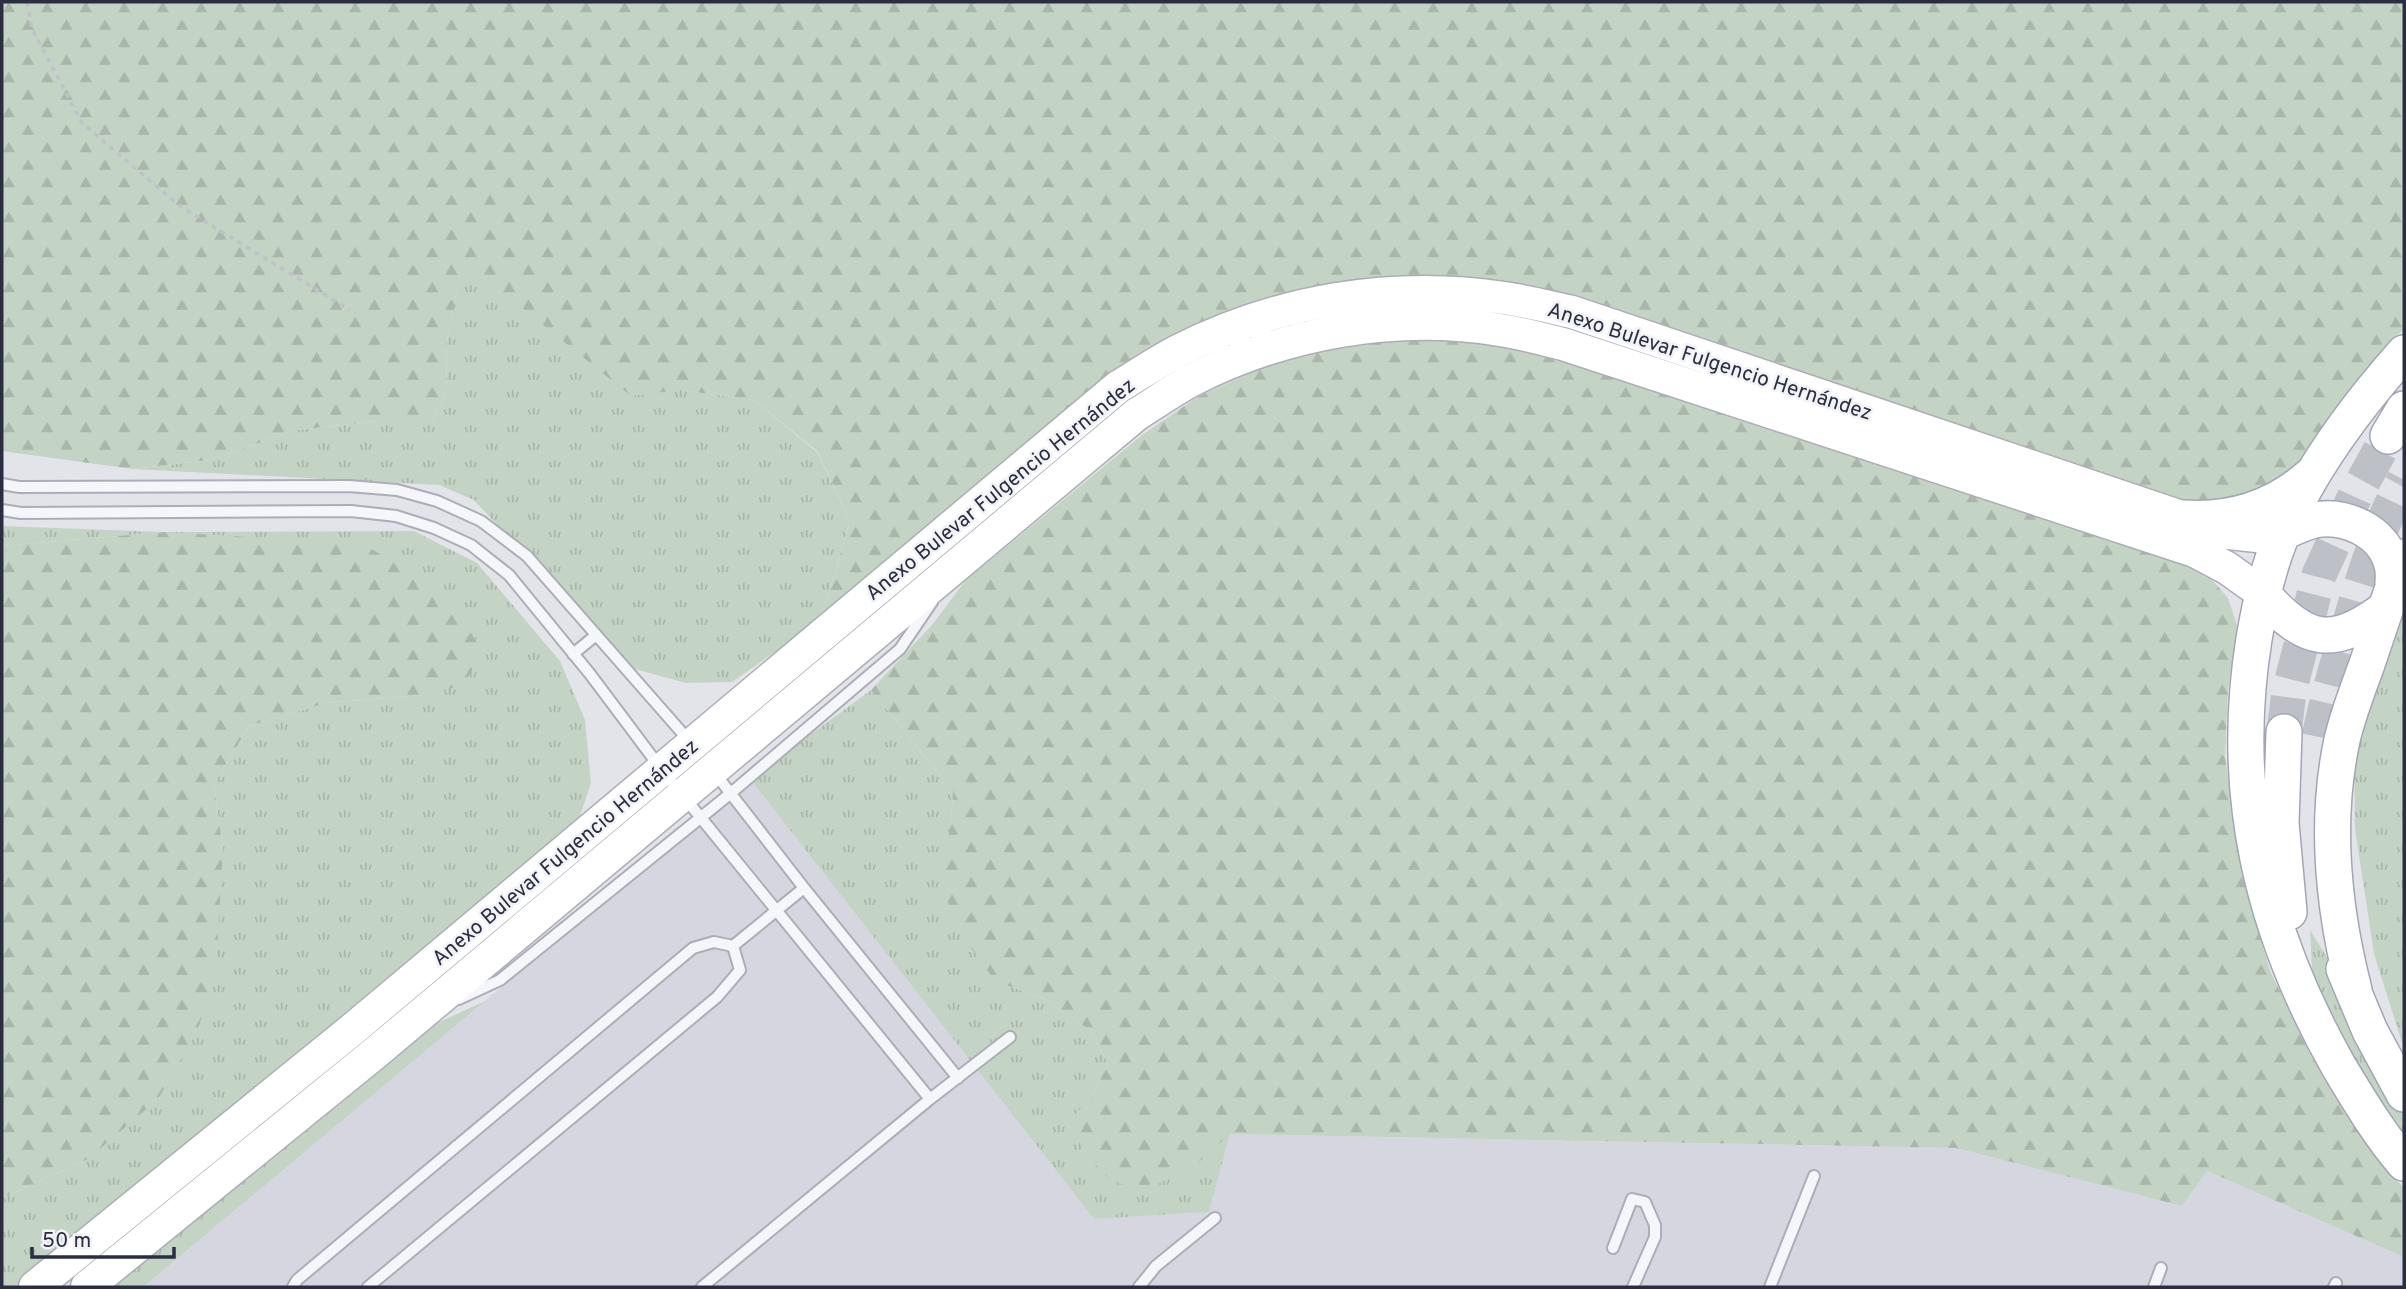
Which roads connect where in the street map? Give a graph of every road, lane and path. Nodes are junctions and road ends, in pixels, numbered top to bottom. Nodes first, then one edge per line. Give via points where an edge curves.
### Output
1 (27, 2) edge
2 (350, 310) dead end
3 (2404, 353) edge
4 (2313, 474) junction
5 (2, 484) edge
6 (2, 510) edge
7 (2184, 518) junction
8 (2283, 532) junction
9 (2394, 584) edge
10 (2262, 593) junction
11 (595, 636) junction
12 (573, 653) junction
13 (2284, 732) tunnel mouth
14 (2319, 737) tunnel mouth
15 (708, 764) junction
16 (662, 770) junction
17 (692, 806) junction
18 (804, 888) junction
19 (778, 910) junction
20 (733, 946) junction
21 (2296, 978) junction
22 (2354, 990) junction
23 (1010, 1037) dead end
24 (958, 1078) junction
25 (2404, 1094) edge
26 (930, 1100) junction
27 (2404, 1163) edge
28 (1814, 1176) dead end
29 (1215, 1218) dead end
30 (1613, 1248) dead end
31 (2161, 1268) dead end
32 (35, 1287) edge
33 (87, 1287) edge
34 (293, 1287) edge
35 (368, 1287) edge
36 (702, 1287) edge
37 (1139, 1287) edge
38 (1633, 1287) edge
39 (1770, 1287) edge
40 (2154, 1287) edge

1 - 2 path via 32,29 82,123 181,207
3 - 4 main road
4 - 7 main road via 2285,496 2253,510 2219,518
4 - 8 main road
5 - 11 lane via 349,486 410,494 481,521 527,556
6 - 12 lane via 351,511 396,516 471,545 509,575
7 - 8 main road, Anexo Bulevar Fulgencio Hernández via 2229,533 2266,537
7 - 15 main road, Anexo Bulevar Fulgencio Hernández via 1572,312 1438,291 1370,294 1303,305 1238,324 1176,352 1118,387
8 - 9 main road via 2312,521 2354,523 2386,551
8 - 10 main road
9 - 10 main road via 2357,629 2337,635 2315,634 2295,626
9 - 22 main road via 2342,739 2334,792 2335,888
10 - 15 main road, Anexo Bulevar Fulgencio Hernández via 2195,551 1576,348 1500,330 1437,324 1373,326 1310,337 1250,355 1191,381 1137,414
10 - 21 main road via 2245,718 2248,793 2266,897
11 - 12 lane
11 - 15 lane
12 - 16 lane
13 - 21 main road via 2283,855
14 - 22 main road via 2313,823 2319,890 2337,956
15 - 16 main road, Anexo Bulevar Fulgencio Hernández
15 - 17 main road, Anexo Bulevar Fulgencio Hernández
15 - 18 lane
16 - 17 lane
16 - 32 main road, Anexo Bulevar Fulgencio Hernández
17 - 19 lane
17 - 33 main road, Anexo Bulevar Fulgencio Hernández via 415,1019
18 - 19 lane
18 - 24 lane
19 - 20 lane
19 - 26 lane
20 - 34 lane via 715,942 693,948
20 - 35 lane via 740,970 717,997
21 - 27 main road via 2347,1080
22 - 25 main road
23 - 24 lane
24 - 26 lane
26 - 36 lane
28 - 39 lane
29 - 37 lane via 1156,1266
30 - 38 lane via 1632,1199 1645,1202 1655,1237
31 - 40 lane

